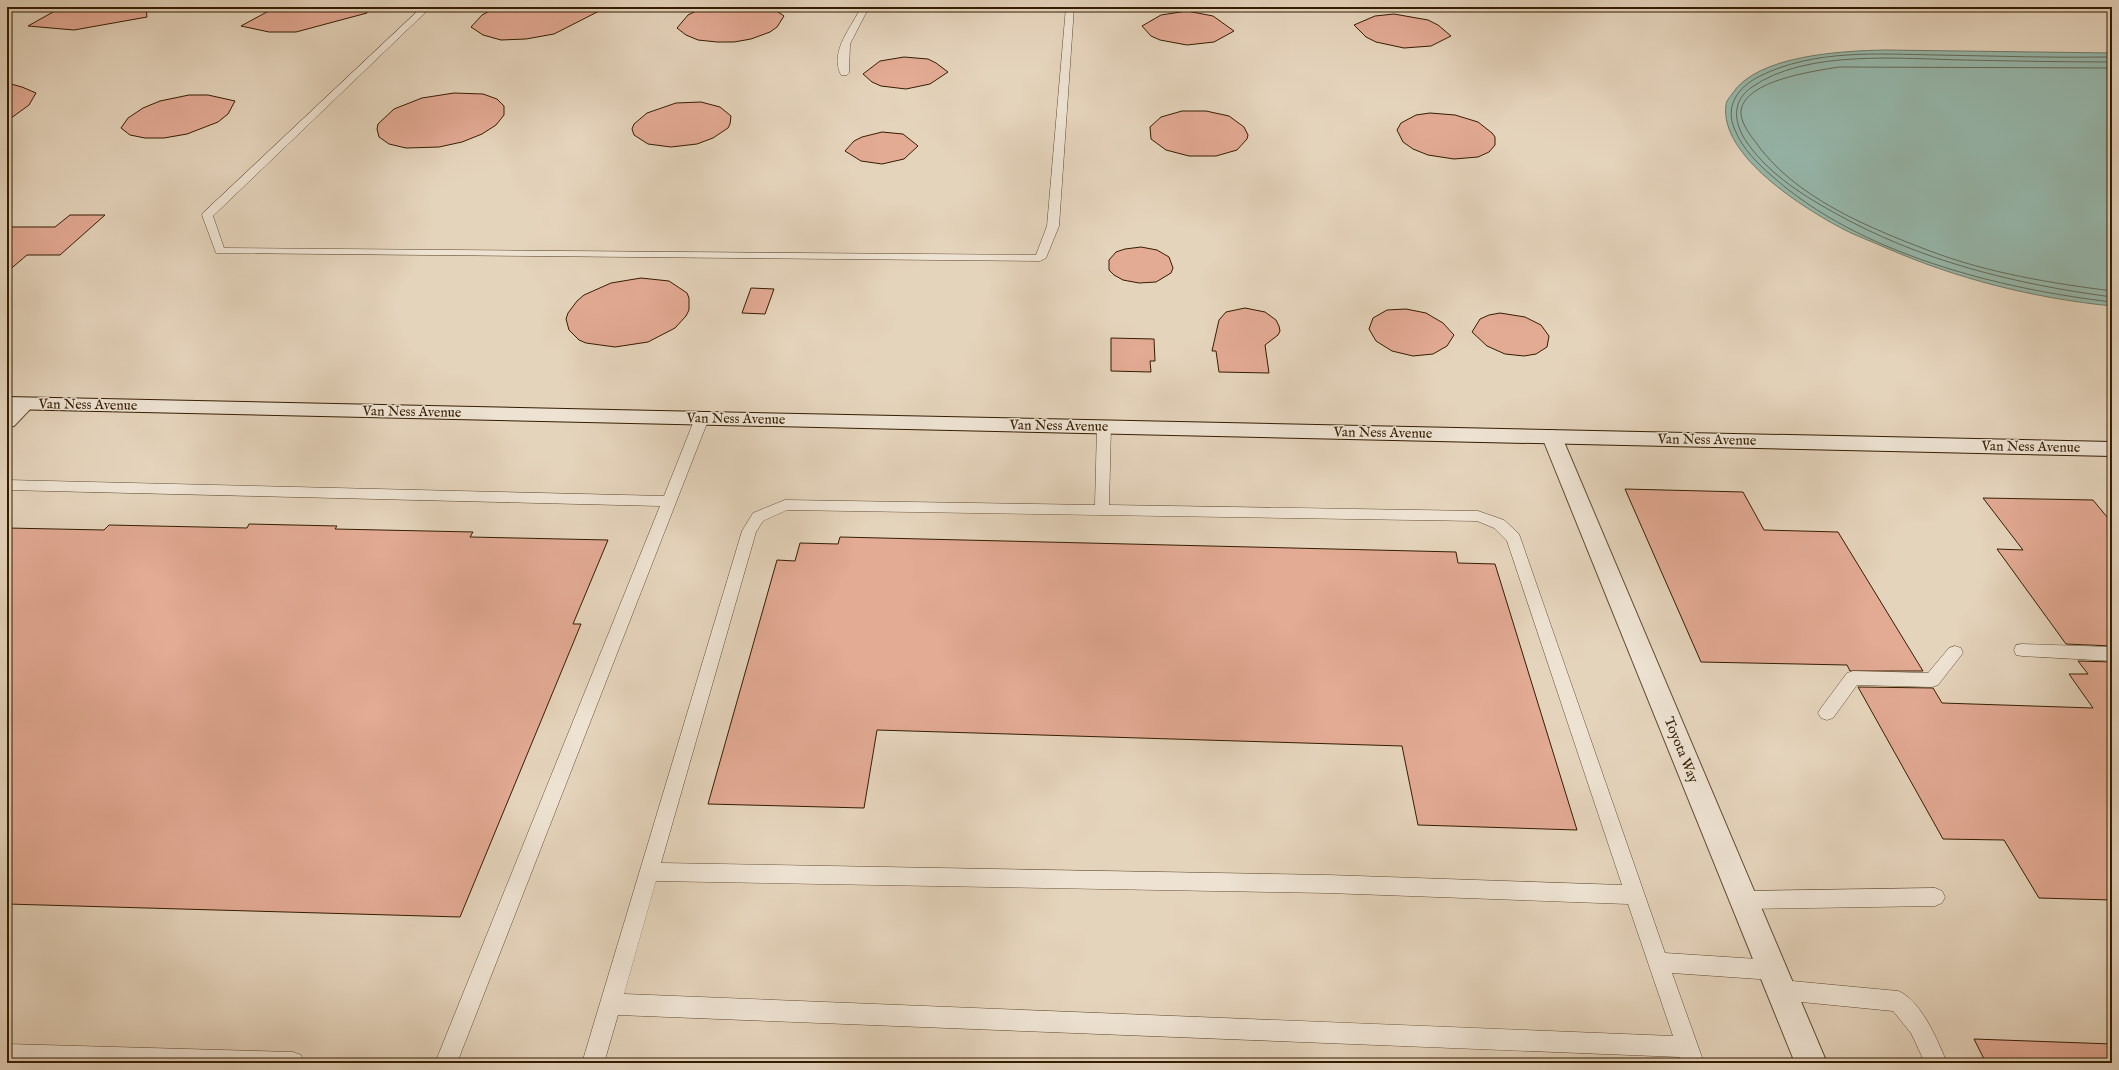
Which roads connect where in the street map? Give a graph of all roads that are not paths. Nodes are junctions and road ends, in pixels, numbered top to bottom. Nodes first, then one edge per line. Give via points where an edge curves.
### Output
1 (427, 7) edge
2 (865, 7) edge
3 (1070, 7) edge
4 (844, 73) dead end
5 (16, 404) edge
6 (702, 418) junction
7 (7, 421) edge
8 (1104, 427) junction
9 (1552, 437) junction
10 (2112, 449) edge
11 (7, 485) edge
12 (670, 501) junction
13 (1102, 510) junction
14 (2022, 650) dead end
15 (1955, 653) dead end
16 (2112, 654) edge
17 (1827, 713) dead end
18 (649, 872) junction
19 (1636, 895) junction
20 (1935, 897) dead end
21 (1743, 900) junction
22 (1658, 962) junction
23 (1777, 980) junction
24 (610, 1004) junction
25 (7, 1055) edge
26 (1690, 1055) edge
27 (293, 1063) edge
28 (446, 1063) edge
29 (593, 1063) edge
30 (1811, 1063) edge
31 (1936, 1063) edge

1 - 3 lane via 207,215 220,251 1040,258 1053,226
2 - 4 lane via 848,38 844,51
5 - 6 main road, Van Ness Avenue
5 - 7 main road
6 - 8 main road, Van Ness Avenue
6 - 12 lane
8 - 9 main road, Van Ness Avenue
8 - 13 lane
9 - 10 main road, Van Ness Avenue
9 - 21 main road, Toyota Way
11 - 12 lane
12 - 28 lane
13 - 18 lane via 785,505 758,517 749,531
13 - 19 lane via 1478,516 1500,524 1514,538
14 - 16 lane
15 - 17 lane via 1932,680 1853,678
18 - 19 lane via 1320,884
18 - 24 lane
19 - 22 lane
20 - 21 lane
21 - 23 main road, Toyota Way
22 - 23 lane
22 - 26 lane
23 - 30 main road, Toyota Way
23 - 31 lane via 1898,1001 1918,1026
24 - 26 lane
24 - 29 lane
25 - 27 lane

